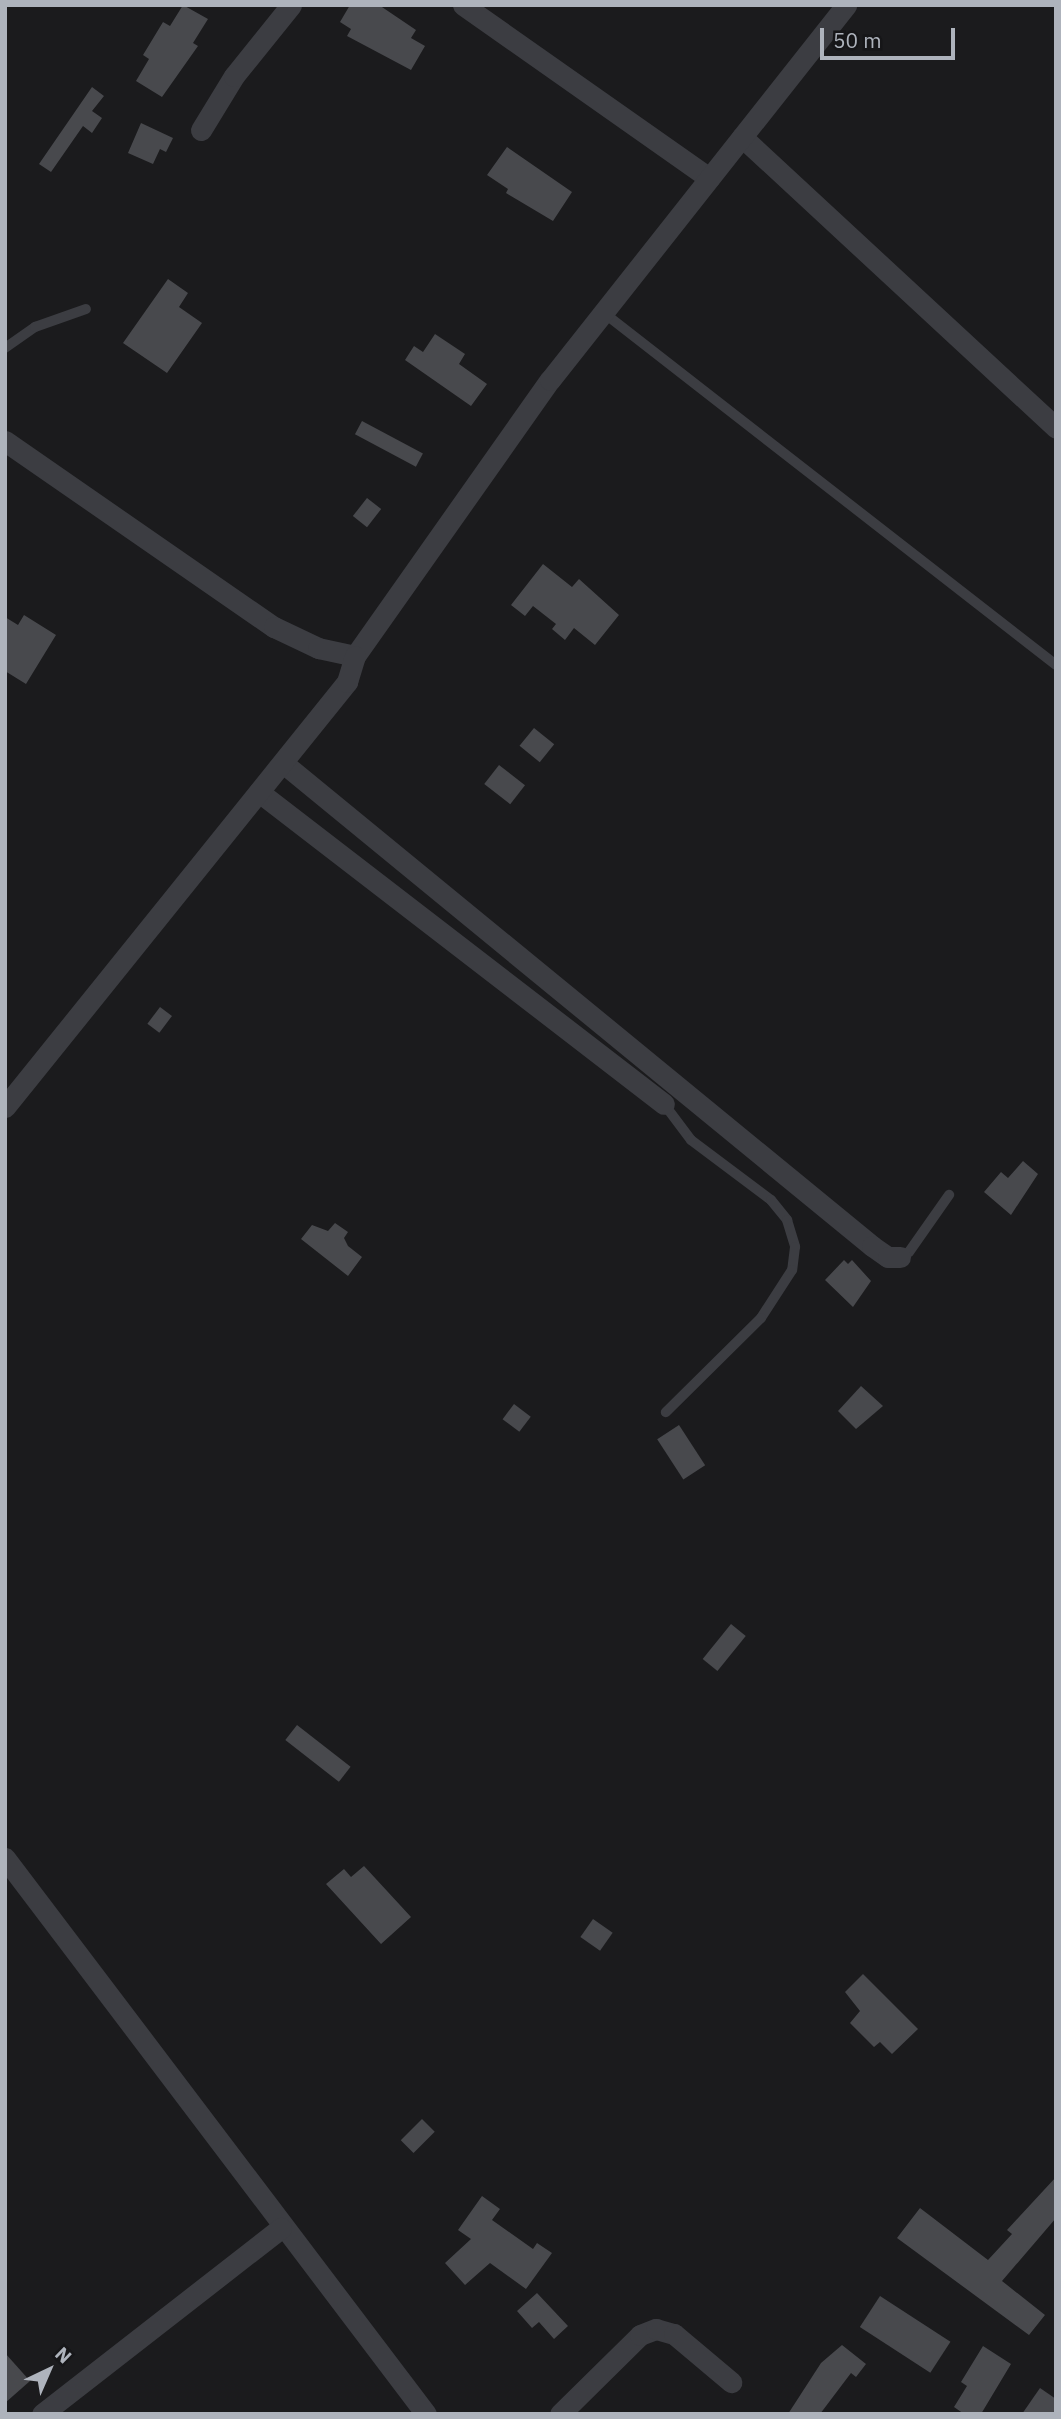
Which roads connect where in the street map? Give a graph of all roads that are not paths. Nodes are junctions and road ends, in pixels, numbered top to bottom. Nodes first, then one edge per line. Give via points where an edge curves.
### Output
1 (291, 5) edge
2 (463, 5) edge
3 (846, 5) edge
4 (201, 130) dead end
5 (742, 137) junction
6 (709, 178) junction
7 (86, 309) dead end
8 (604, 313) junction
9 (5, 348) edge
10 (1056, 428) edge
11 (5, 440) edge
12 (355, 656) junction
13 (1056, 665) edge
14 (283, 763) junction
15 (259, 792) junction
16 (664, 1104) joint
17 (5, 1107) edge
18 (949, 1195) dead end
19 (900, 1257) joint
20 (666, 1412) dead end
21 (5, 1858) edge
22 (281, 2228) junction
23 (731, 2382) dead end
24 (42, 2414) edge
25 (425, 2414) edge
26 (560, 2414) edge

1 - 4 street via 234,76
2 - 6 street
3 - 5 street
5 - 6 street
5 - 10 street
6 - 8 street
7 - 9 lane via 35,327
8 - 12 street via 550,380
8 - 13 lane
11 - 12 street via 274,627 318,648
12 - 14 street via 347,682
14 - 15 street
14 - 19 street via 872,1246 888,1257
15 - 16 street
15 - 17 street
16 - 20 lane via 691,1140 771,1200 788,1220 795,1247 792,1270 761,1318
18 - 19 lane via 909,1252
21 - 22 street
22 - 24 street
22 - 25 street
23 - 26 street via 674,2334 656,2329 640,2335

